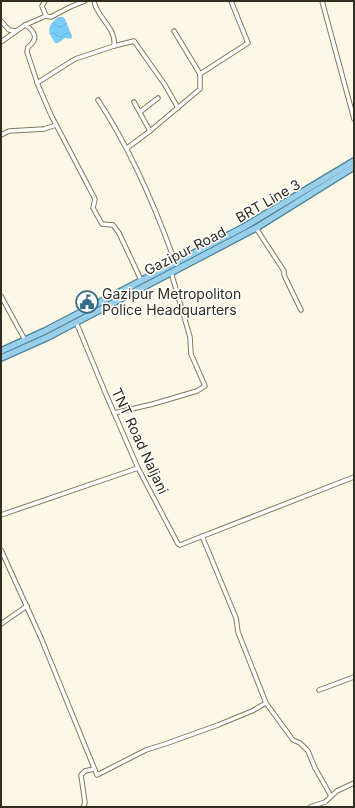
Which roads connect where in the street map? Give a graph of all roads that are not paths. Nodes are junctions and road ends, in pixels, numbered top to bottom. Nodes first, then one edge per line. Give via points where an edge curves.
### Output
1 (45, 1) edge
2 (85, 1) edge
3 (94, 1) edge
4 (231, 1) edge
5 (322, 1) edge
6 (46, 16) junction
7 (1, 21) edge
8 (25, 25) junction
9 (16, 31) junction
10 (174, 31) dead end
11 (1, 42) edge
12 (114, 46) junction
13 (200, 74) junction
14 (37, 83) junction
15 (158, 98) dead end
16 (98, 100) dead end
17 (134, 102) dead end
18 (178, 108) junction
19 (140, 112) junction
20 (354, 119) edge
21 (56, 125) junction
22 (150, 131) junction
23 (1, 135) edge
24 (127, 148) junction
25 (354, 161) edge
26 (354, 164) edge
27 (354, 167) edge
28 (256, 228) junction
29 (175, 262) junction
30 (170, 272) junction
31 (141, 280) junction
32 (1, 296) edge
33 (302, 310) dead end
34 (76, 322) junction
35 (25, 340) junction
36 (1, 351) edge
37 (1, 354) edge
38 (1, 358) edge
39 (114, 413) junction
40 (138, 468) junction
41 (354, 477) edge
42 (1, 516) edge
43 (202, 536) junction
44 (1, 550) edge
45 (26, 606) junction
46 (1, 624) edge
47 (354, 677) edge
48 (319, 690) dead end
49 (266, 703) junction
50 (94, 769) junction
51 (354, 783) edge
52 (331, 796) junction
53 (83, 807) edge
54 (310, 807) edge

1 - 6 street via 42,6
2 - 6 street via 51,17
3 - 12 street via 96,9 111,30
4 - 13 street via 248,43
5 - 20 street
6 - 8 street
7 - 9 street via 10,30
8 - 9 street
8 - 14 street via 35,38 27,52
9 - 11 street
10 - 13 street
12 - 14 street via 75,59
12 - 18 street via 134,41
13 - 18 street via 200,90
14 - 21 street
15 - 19 street
16 - 24 street
17 - 19 street
18 - 22 street
19 - 22 street
21 - 23 street via 44,129 10,131
21 - 31 street via 95,199 93,208 99,219 102,224 113,225 119,233
22 - 24 street
24 - 29 street via 160,220
25 - 29 main road, Gazipur Road via 244,227
26 - 37 main road, BRT Line 3 via 288,205 214,246 47,334
27 - 28 main road, Gazipur Road
28 - 30 main road, Gazipur Road
28 - 33 street via 284,271
29 - 31 main road, Gazipur Road
30 - 34 main road, Gazipur Road
30 - 39 street via 190,337 191,354 205,386 197,391
31 - 35 main road, Gazipur Road
32 - 35 street
34 - 38 main road, Gazipur Road
34 - 39 street, TNT Road Naljani
35 - 36 main road, Gazipur Road
39 - 40 street, TNT Road Naljani
40 - 42 street
40 - 43 street, TNT Road Naljani via 178,544
41 - 43 street
43 - 49 street via 236,618 238,632
44 - 45 street
45 - 46 street
45 - 50 street
47 - 48 street
49 - 50 street via 218,725 146,750 100,774 97,775
49 - 52 street via 293,740 308,751
50 - 53 street via 81,775 85,803
51 - 52 street
52 - 54 street via 325,802

